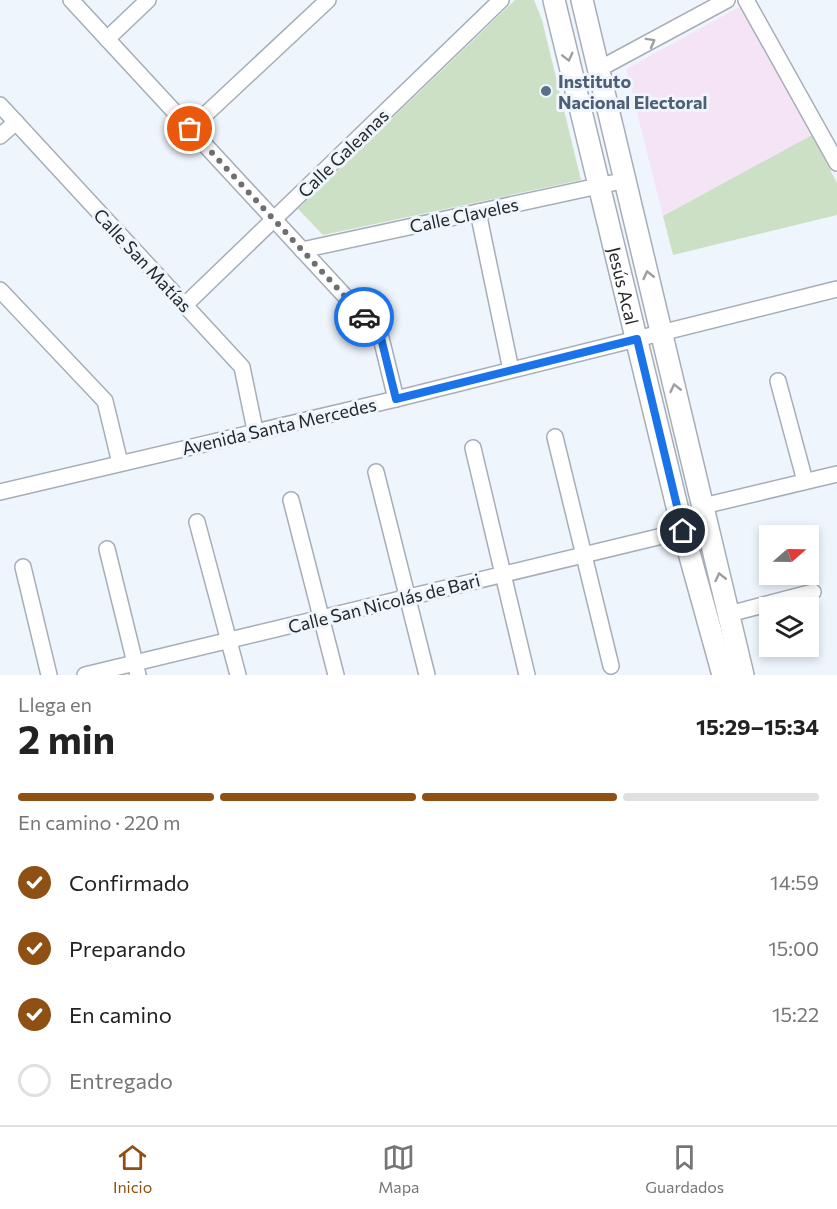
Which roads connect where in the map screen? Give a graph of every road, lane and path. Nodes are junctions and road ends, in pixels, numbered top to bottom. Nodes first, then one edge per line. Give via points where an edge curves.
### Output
1 (71, 0) edge
2 (148, 0) edge
3 (328, 0) edge
4 (501, 0) edge
5 (554, 0) edge
6 (582, 0) edge
7 (727, 0) edge
8 (746, 0) edge
9 (107, 39) junction
10 (599, 69) junction
11 (0, 105) edge
12 (16, 122) junction
13 (190, 129) junction
14 (0, 136) edge
15 (837, 164) edge
16 (626, 180) junction
17 (600, 186) junction
18 (478, 212) junction
19 (274, 219) junction
20 (302, 250) junction
21 (837, 289) edge
22 (0, 290) edge
23 (185, 305) junction
24 (662, 332) junction
25 (637, 339) junction
26 (511, 370) junction
27 (778, 381) dead end
28 (396, 399) junction
29 (255, 430) junction
30 (555, 437) dead end
31 (473, 448) dead end
32 (120, 463) junction
33 (376, 472) dead end
34 (837, 474) edge
35 (805, 482) junction
36 (0, 492) edge
37 (291, 500) dead end
38 (703, 506) junction
39 (197, 522) dead end
40 (683, 531) junction
41 (107, 549) dead end
42 (583, 555) junction
43 (23, 567) dead end
44 (502, 574) junction
45 (813, 592) dead end
46 (408, 597) junction
47 (729, 614) junction
48 (320, 618) junction
49 (229, 640) junction
50 (610, 666) dead end
51 (136, 669) edge
52 (49, 675) edge
53 (85, 675) edge
54 (238, 675) edge
55 (336, 675) edge
56 (427, 675) edge
57 (527, 675) edge
58 (723, 675) edge
59 (743, 675) edge

1 - 9 street
2 - 9 street
3 - 13 street
4 - 19 street, Calle Galeanas
5 -> 17 street, Jesús Acal
6 - 10 street, Jesús Acal
10 -> 7 street
8 - 15 street
9 - 13 street
10 - 16 street, Jesús Acal
11 - 12 street, Calle San Matías
12 - 14 street
12 - 23 street, Calle San Matías
13 - 19 street
16 - 17 street, Calle Claveles
24 -> 16 street, Jesús Acal
17 - 18 street, Calle Claveles
17 - 25 street, Jesús Acal
18 - 20 street, Calle Claveles
18 - 26 street
19 - 20 street
19 - 23 street, Calle Galeanas
20 - 28 street via 380,334
21 - 24 street, Avenida Santa Mercedes
22 - 32 street via 105,401
23 - 29 street, Calle San Matías via 242,367
24 - 25 street, Avenida Santa Mercedes
38 -> 24 street, Jesús Acal
25 - 26 street, Avenida Santa Mercedes
25 - 40 street, Jesús Acal
26 - 28 street, Avenida Santa Mercedes
27 - 35 street
28 - 29 street, Avenida Santa Mercedes
29 - 32 street, Avenida Santa Mercedes
30 - 42 street
31 - 44 street
32 - 36 street, Avenida Santa Mercedes
33 - 46 street
34 - 35 street
35 - 38 street
37 - 48 street
47 -> 38 street, Jesús Acal
39 - 49 street
40 - 42 street, Calle San Nicolás de Bari
40 - 58 street, Jesús Acal
41 - 51 street
42 - 44 street, Calle San Nicolás de Bari
42 - 50 street
43 - 52 street
44 - 46 street, Calle San Nicolás de Bari
44 - 57 street
45 - 47 street
46 - 48 street, Calle San Nicolás de Bari
46 - 56 street
47 - 59 street, Jesús Acal
48 - 49 street, Calle San Nicolás de Bari
48 - 55 street
49 - 51 street, Calle San Nicolás de Bari
49 - 54 street
51 - 53 street, Calle San Nicolás de Bari

